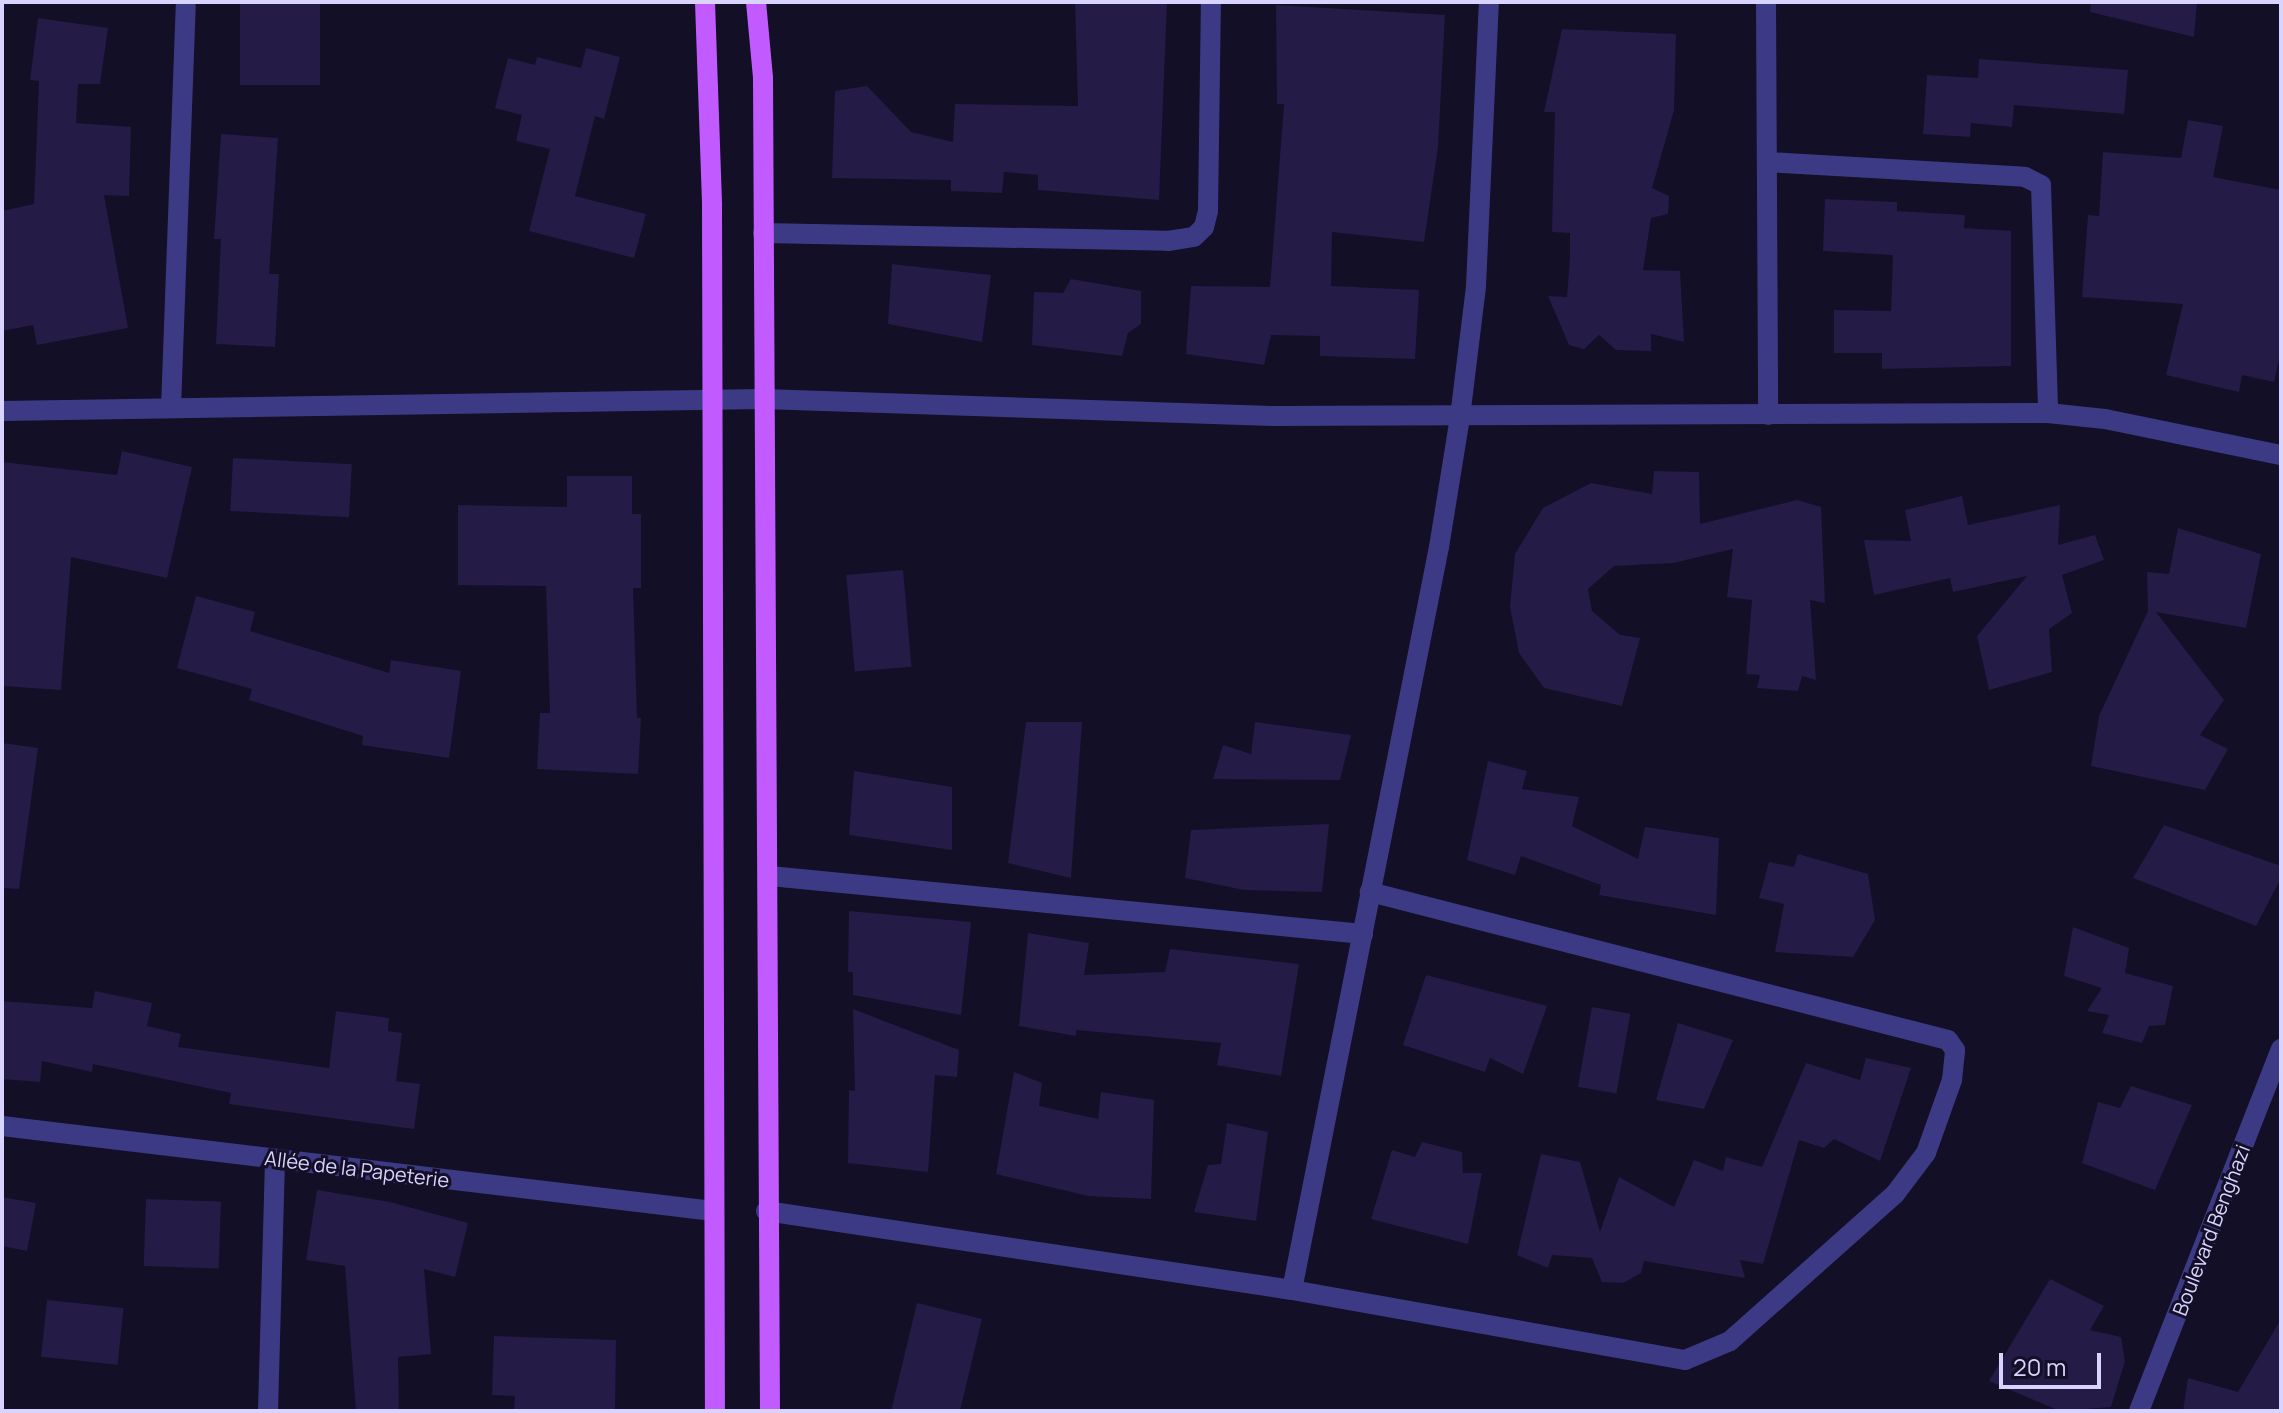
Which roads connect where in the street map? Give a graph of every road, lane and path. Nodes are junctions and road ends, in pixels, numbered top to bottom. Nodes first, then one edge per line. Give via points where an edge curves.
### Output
1 (705, 2) edge
2 (756, 2) edge
3 (1211, 2) edge
4 (1489, 2) edge
5 (1766, 2) edge
6 (186, 6) dead end
7 (1767, 162) junction
8 (763, 233) junction
9 (763, 399) junction
10 (709, 400) junction
11 (171, 408) junction
12 (2, 411) edge
13 (2048, 413) junction
14 (1768, 415) junction
15 (1460, 417) junction
16 (2281, 455) edge
17 (770, 876) junction
18 (1370, 892) junction
19 (1363, 934) junction
20 (2281, 1049) edge
21 (2, 1126) edge
22 (275, 1160) junction
23 (713, 1211) junction
24 (766, 1211) junction
25 (1292, 1290) junction
26 (268, 1411) edge
27 (715, 1411) edge
28 (770, 1411) edge
29 (2139, 1411) edge

1 - 10 main road via 712,206
2 - 8 main road via 763,78
3 - 8 street via 1208,211 1204,227 1194,237 1168,241
4 - 15 street via 1476,286
5 - 7 street
6 - 11 street
7 - 13 street via 2025,177 2041,185
7 - 14 street
8 - 9 main road
9 - 10 street
9 - 15 street via 1068,412
9 - 17 main road
10 - 11 street
10 - 23 main road
11 - 12 street
13 - 14 street
13 - 16 street via 2105,419
14 - 15 street
15 - 18 street
17 - 19 street
17 - 24 main road
18 - 19 street
18 - 25 street via 1933,1034 1955,1050 1952,1080 1913,1175 1730,1341 1706,1354 1657,1357
19 - 25 street
20 - 29 street, Boulevard Benghazi
21 - 22 street, Allée de la Papeterie
22 - 23 street, Allée de la Papeterie
22 - 26 street
23 - 27 main road
24 - 25 street
24 - 28 main road

